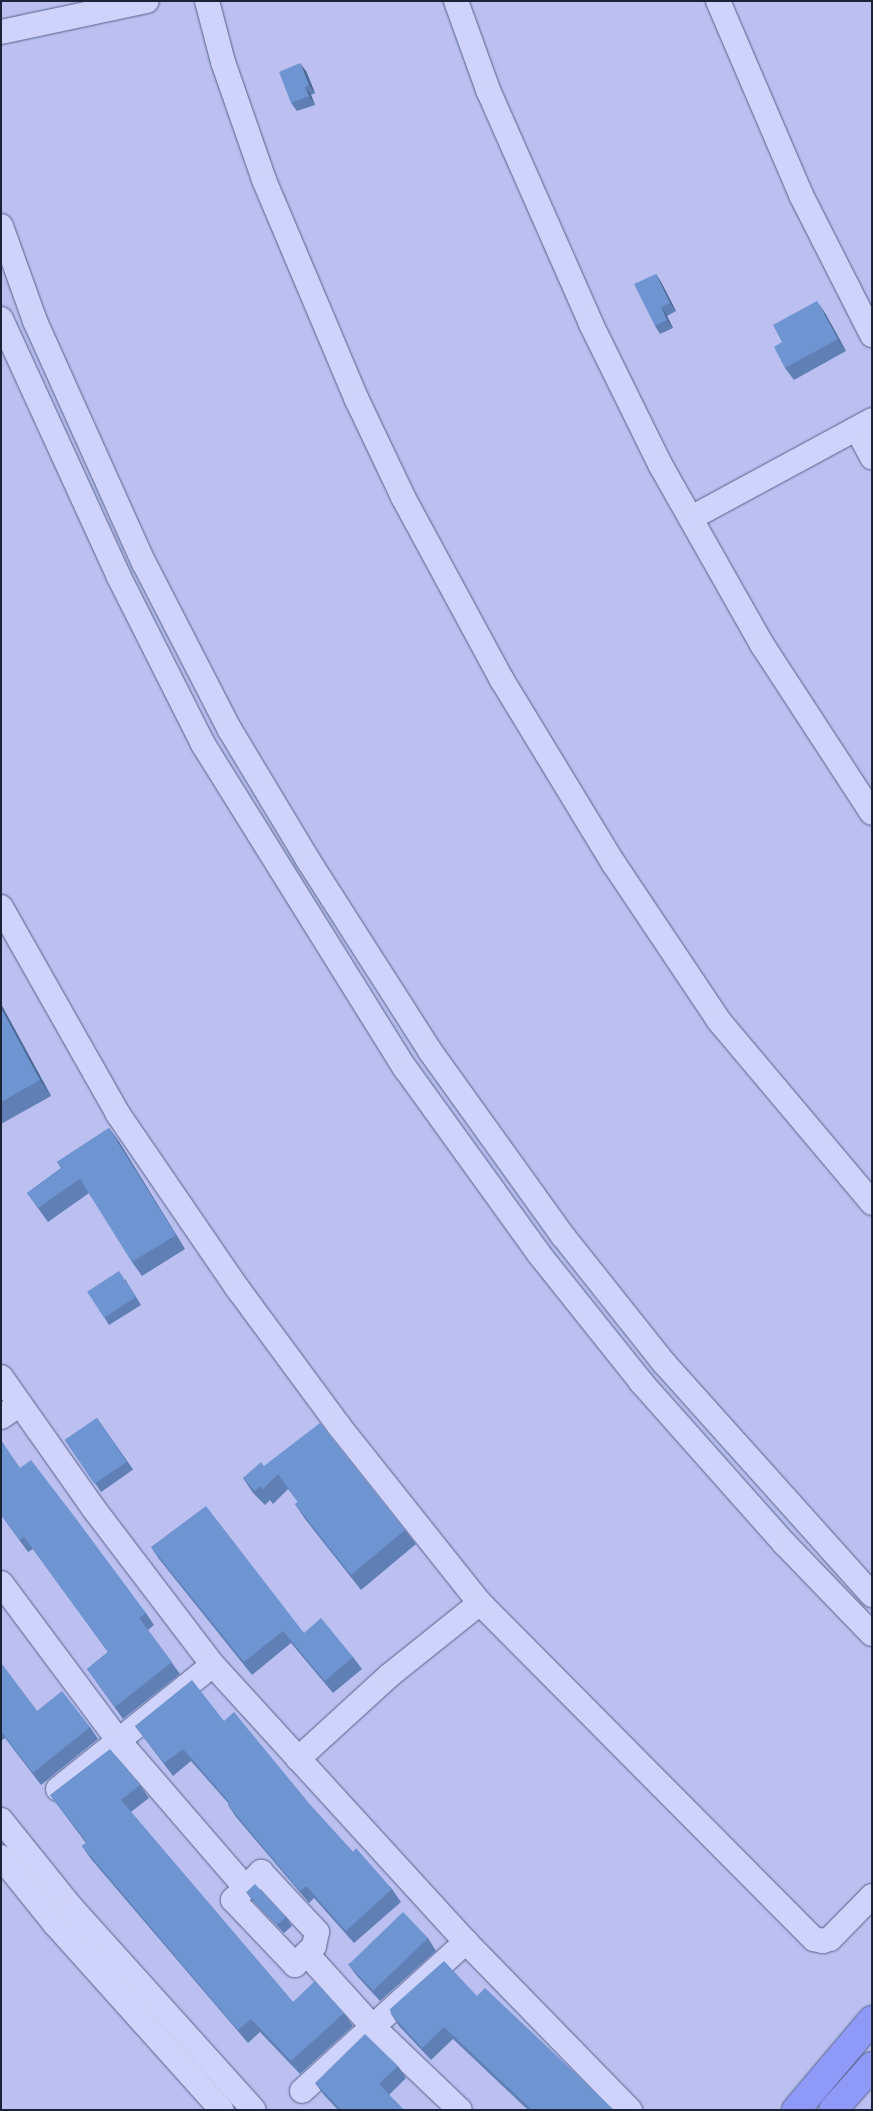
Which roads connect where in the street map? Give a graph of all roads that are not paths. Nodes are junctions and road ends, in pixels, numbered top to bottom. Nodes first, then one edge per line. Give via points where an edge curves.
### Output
1 (147, 1) edge
2 (207, 1) edge
3 (456, 1) edge
4 (718, 1) edge
5 (1, 32) edge
6 (1, 226) edge
7 (1, 318) edge
8 (872, 334) edge
9 (864, 424) edge
10 (872, 457) edge
11 (691, 518) junction
12 (872, 813) edge
13 (1, 907) edge
14 (872, 1203) edge
15 (1, 1377) edge
16 (10, 1411) edge
17 (1, 1583) edge
18 (872, 1595) edge
19 (480, 1603) junction
20 (872, 1634) edge
21 (213, 1665) junction
22 (118, 1740) junction
23 (298, 1759) junction
24 (58, 1789) edge
25 (1, 1820) edge
26 (1, 1857) edge
27 (245, 1887) junction
28 (872, 1896) edge
29 (466, 1942) junction
30 (307, 1954) junction
31 (872, 2020) edge
32 (373, 2026) junction
33 (872, 2066) edge
34 (225, 2078) junction
35 (302, 2091) dead end
36 (215, 2103) edge
37 (254, 2110) edge
38 (460, 2110) edge
39 (630, 2110) edge
40 (796, 2110) edge
41 (833, 2110) edge

1 - 5 street
2 - 14 street via 223,62 264,180 356,400 403,497 497,672 614,864 719,1022
3 - 11 street via 488,90 591,324 661,466
4 - 8 street via 801,195
6 - 18 street via 34,321 144,563 230,730 430,1051 562,1236 664,1363
7 - 20 street via 118,575 203,744 405,1068 539,1254 641,1382 785,1544
9 - 10 street
9 - 11 street
11 - 12 street via 763,646
13 - 19 street via 118,1114 205,1242 340,1426
15 - 16 street
16 - 21 street via 94,1509
17 - 22 street
19 - 23 street via 390,1675
19 - 28 street via 814,1939 823,1942 830,1939
21 - 22 street
21 - 23 street
22 - 24 street
22 - 27 street
23 - 29 street
25 - 34 street via 72,1907
26 - 36 street via 54,1923
27 - 30 street via 233,1900 267,1938 294,1965
27 - 30 street via 261,1872 311,1925 317,1932 316,1942
29 - 32 street
29 - 39 street
30 - 32 street
31 - 40 main road
32 - 35 street
32 - 38 street
33 - 41 main road
34 - 36 street
34 - 37 street

